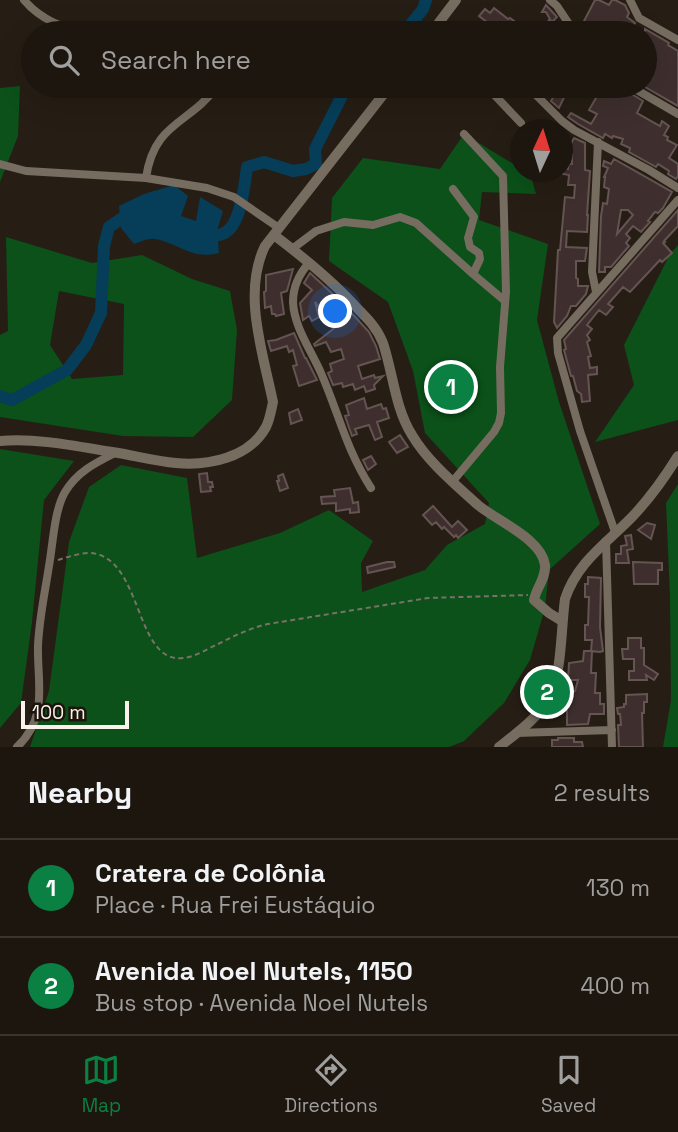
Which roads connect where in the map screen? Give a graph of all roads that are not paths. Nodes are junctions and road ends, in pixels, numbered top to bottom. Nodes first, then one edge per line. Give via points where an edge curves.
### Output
1 (24, 0) edge
2 (456, 0) edge
3 (630, 0) edge
4 (556, 2) edge
5 (50, 21) edge
6 (440, 21) edge
7 (568, 21) edge
8 (644, 21) edge
9 (657, 28) edge
10 (678, 40) edge
11 (205, 98) edge
12 (381, 98) edge
13 (497, 98) edge
14 (539, 98) edge
15 (651, 98) edge
16 (678, 114) edge
17 (517, 119) edge
18 (464, 134) dead end
19 (598, 142) junction
20 (0, 164) edge
21 (146, 178) junction
22 (678, 188) edge
23 (453, 189) dead end
24 (678, 200) edge
25 (276, 232) junction
26 (292, 249) junction
27 (309, 263) junction
28 (472, 274) junction
29 (596, 292) junction
30 (505, 301) junction
31 (0, 441) edge
32 (116, 453) junction
33 (678, 456) edge
34 (453, 481) junction
35 (371, 488) dead end
36 (615, 532) junction
37 (606, 541) junction
38 (562, 621) junction
39 (612, 730) junction
40 (516, 733) junction
41 (17, 747) edge
42 (499, 747) edge
43 (612, 747) edge

1 - 5 street
2 - 6 street
3 - 8 street
4 - 7 street
9 - 10 street
11 - 21 street via 155,146
12 - 25 street
13 - 17 street
14 - 19 street via 574,130
15 - 16 street
18 - 30 street via 503,176
19 - 22 street
19 - 29 street via 592,272
20 - 21 street via 26,171
21 - 25 street via 234,197
23 - 28 street via 474,217 468,238 480,259
24 - 29 street
25 - 26 street
25 - 32 street via 259,258 254,283 273,402 265,430 240,452 222,460 176,463
26 - 27 street
26 - 28 street via 316,231 344,222 373,225 400,217 416,223
27 - 34 street via 369,318 387,355 412,436
27 - 35 street via 294,291 296,320 349,448
28 - 30 street
29 - 36 street via 557,338 558,353
30 - 34 street via 499,423
31 - 32 street via 48,442
32 - 41 street via 92,464 63,495 38,644 39,708 31,732
33 - 36 street via 650,496
34 - 38 street via 536,546 545,564 534,600
36 - 37 street
37 - 38 street via 572,583
37 - 39 street
38 - 40 street via 556,679 549,698
39 - 40 street
39 - 43 street
40 - 42 street

